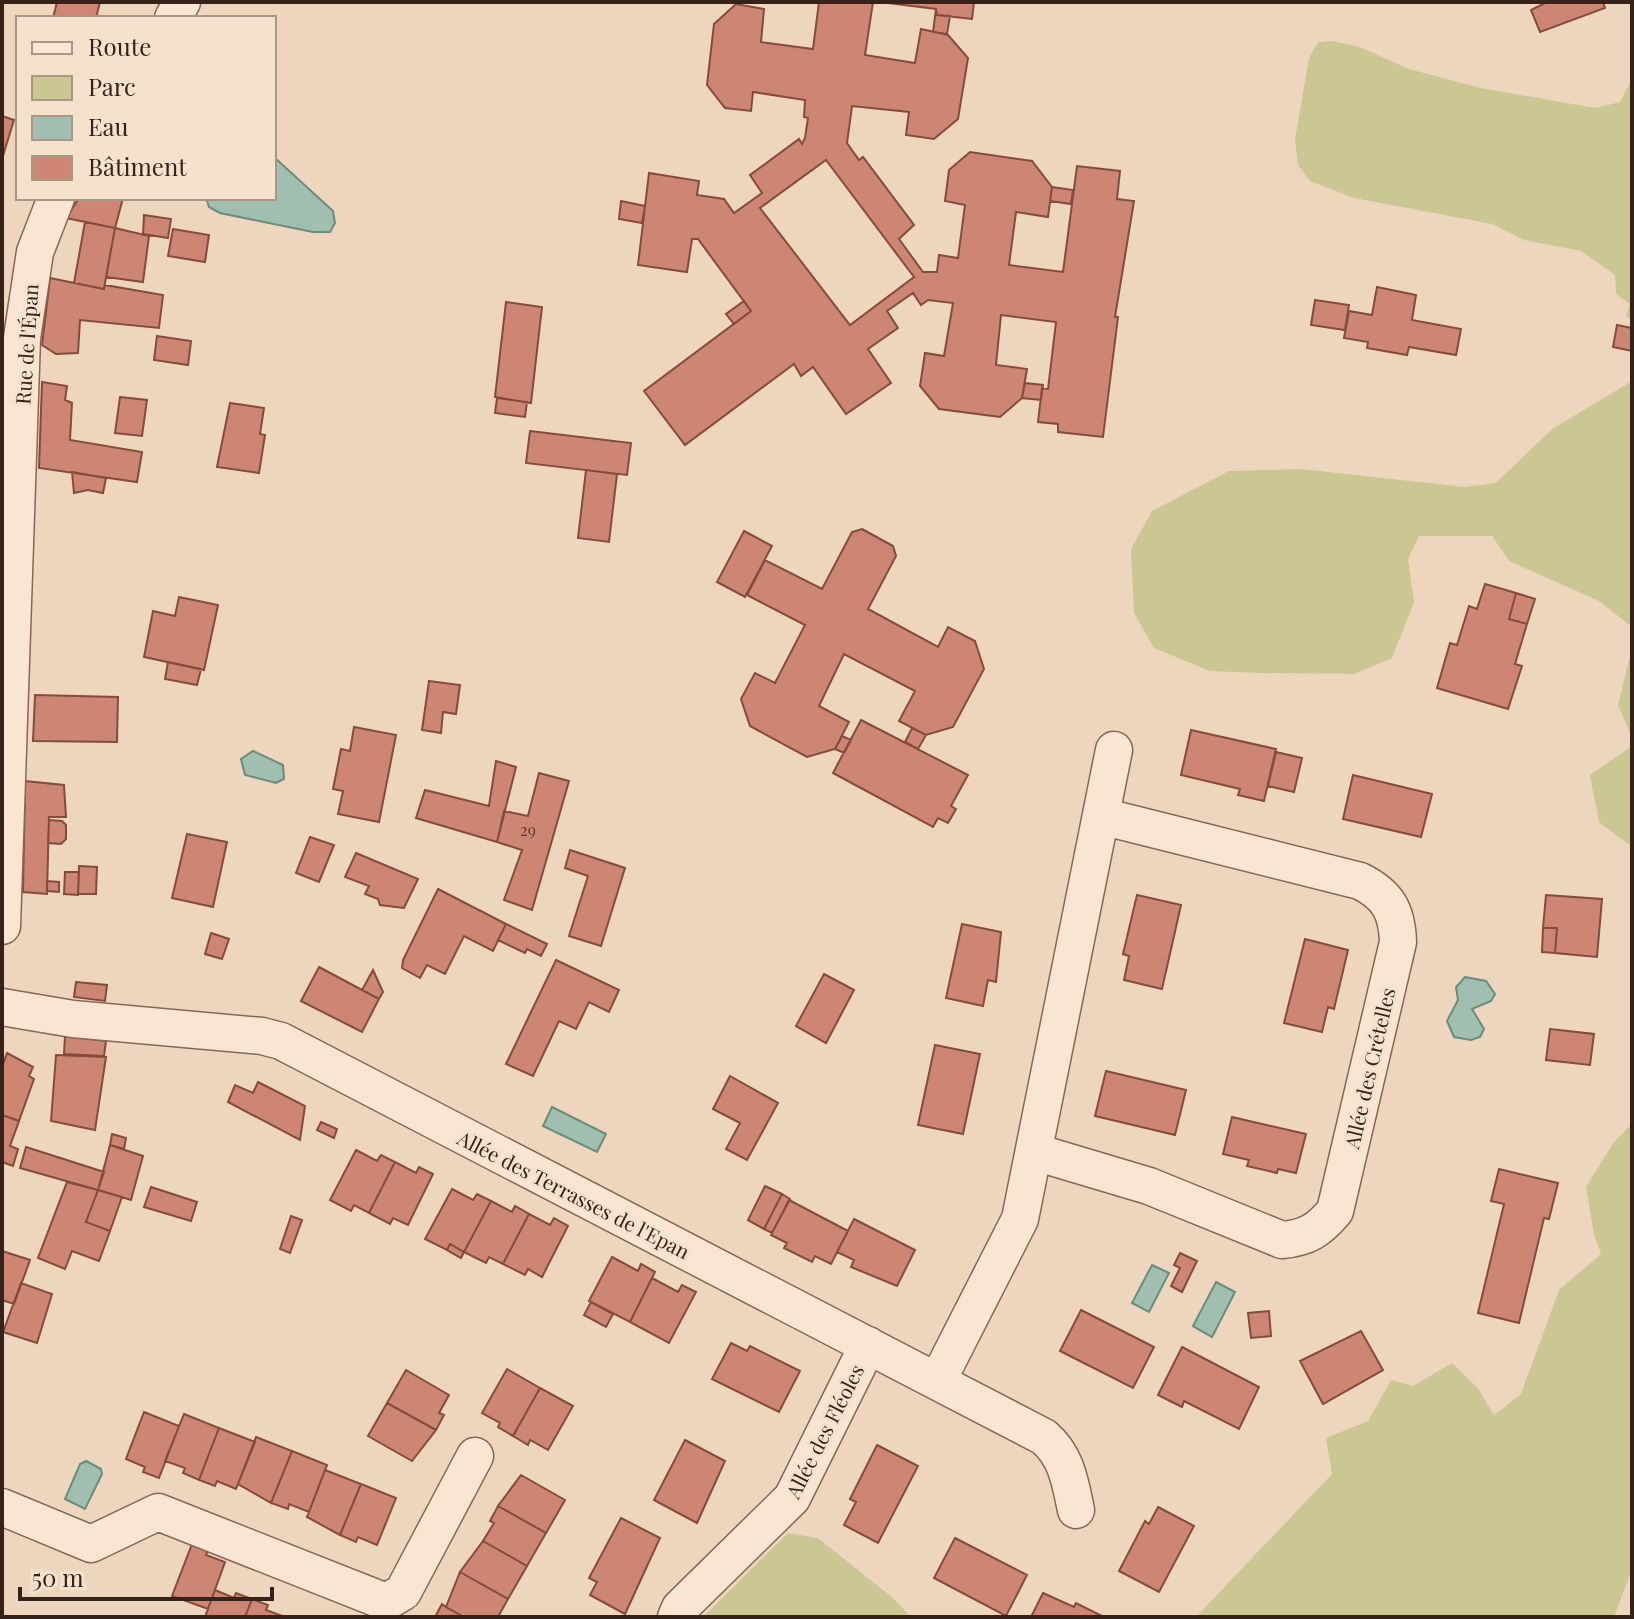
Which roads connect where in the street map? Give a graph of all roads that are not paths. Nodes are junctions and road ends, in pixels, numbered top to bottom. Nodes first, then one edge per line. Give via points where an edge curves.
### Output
1 (55, 200) edge
2 (10, 560) edge
3 (1114, 750) dead end
4 (1101, 816) junction
5 (2, 926) edge
6 (2, 1007) edge
7 (1035, 1152) junction
8 (868, 1345) junction
9 (938, 1380) junction
10 (475, 1456) dead end
11 (2, 1507) edge
12 (1076, 1510) dead end
13 (676, 1617) edge

1 - 2 street, Rue de l'Épan via 41,230 27,291
2 - 5 street, Rue de l'Épan
3 - 4 street
4 - 7 street
4 - 7 street, Allée des Crételles via 1360,881 1391,904 1398,942 1335,1211 1312,1233 1282,1240 1149,1186
6 - 8 street, Allée des Terrasses de l'Epan via 281,1041
7 - 9 street via 1020,1219
8 - 9 street, Allée des Terrasses de l'Epan
8 - 13 street, Allée des Fléoles via 792,1498
9 - 12 street, Allée des Terrasses de l'Epan via 1057,1448 1068,1469
10 - 11 street via 403,1592 386,1602 158,1512 91,1544

